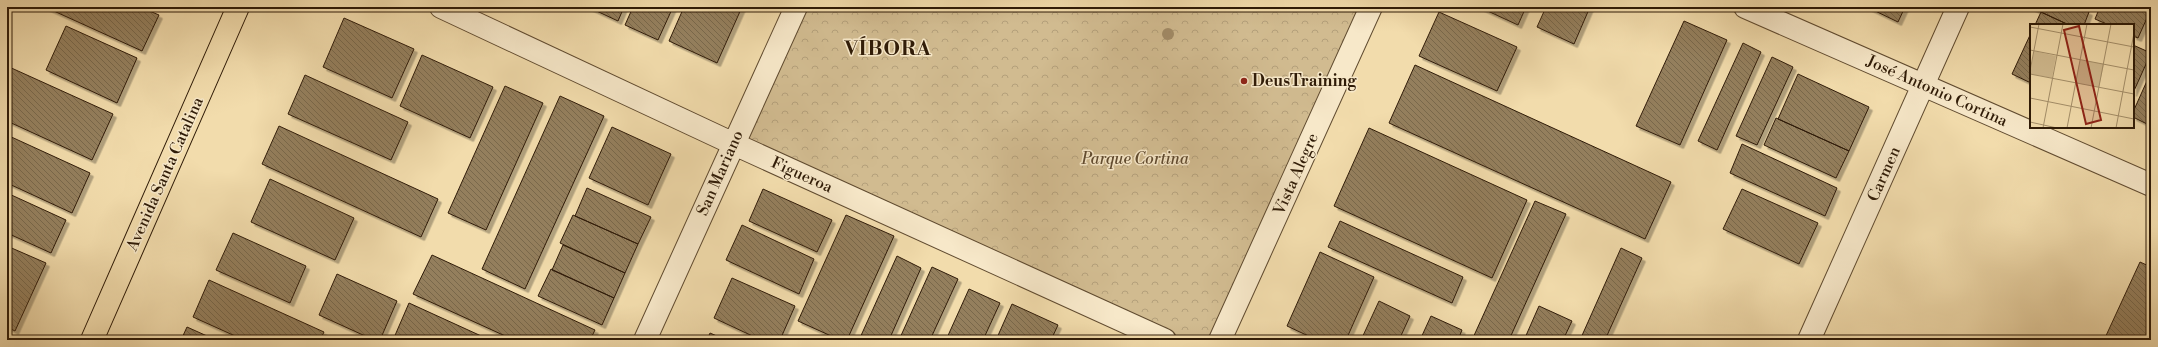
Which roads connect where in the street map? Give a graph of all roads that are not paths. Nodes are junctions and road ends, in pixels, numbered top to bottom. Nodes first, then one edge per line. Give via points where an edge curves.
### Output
1 (238, 7) edge
2 (441, 7) edge
3 (796, 7) edge
4 (1371, 7) edge
5 (1745, 7) edge
6 (1958, 7) edge
7 (1924, 86) junction
8 (734, 144) junction
9 (2151, 185) edge
10 (92, 340) edge
11 (645, 340) edge
12 (1165, 340) edge
13 (1220, 340) edge
14 (1809, 340) edge

1 - 10 main road, Avenida Santa Catalina
2 - 8 street, Figueroa
3 - 8 street, San Mariano
4 - 13 street, Vista Alegre
5 - 7 street, José Antonio Cortina
6 - 7 street, Carmen
7 - 9 street, José Antonio Cortina
7 - 14 street, Carmen
8 - 11 street, San Mariano
8 - 12 street, Figueroa

